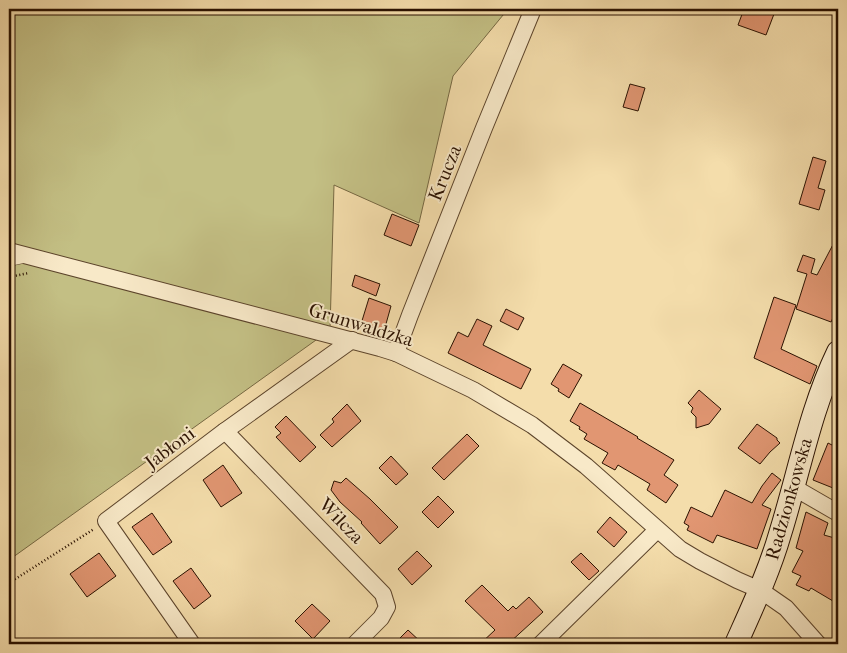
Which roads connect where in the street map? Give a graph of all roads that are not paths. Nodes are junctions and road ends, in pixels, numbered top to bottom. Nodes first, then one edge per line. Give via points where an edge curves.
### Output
1 (533, 9) edge
2 (9, 251) edge
3 (32, 258) junction
4 (9, 262) edge
5 (352, 340) junction
6 (838, 352) edge
7 (396, 353) junction
8 (225, 431) junction
9 (793, 488) junction
10 (838, 513) edge
11 (657, 530) junction
12 (760, 590) junction
13 (192, 644) edge
14 (355, 644) edge
15 (541, 644) edge
16 (736, 644) edge
17 (818, 644) edge

1 - 7 street, Krucza
2 - 3 street, Grunwaldzka
3 - 4 lane
3 - 5 street, Grunwaldzka
5 - 7 street, Grunwaldzka
5 - 8 street, Jabłoni
6 - 9 street, Radzionkowska via 814,412
7 - 11 street, Grunwaldzka via 473,390 532,425 586,466
8 - 13 street, Jabłoni via 106,521
8 - 14 street, Wilcza via 384,594 387,607 381,618
9 - 10 street
9 - 12 street, Radzionkowska
11 - 12 street, Grunwaldzka via 700,561
11 - 15 street
12 - 16 street, Radzionkowska
12 - 17 street, Grunwaldzka via 786,608

